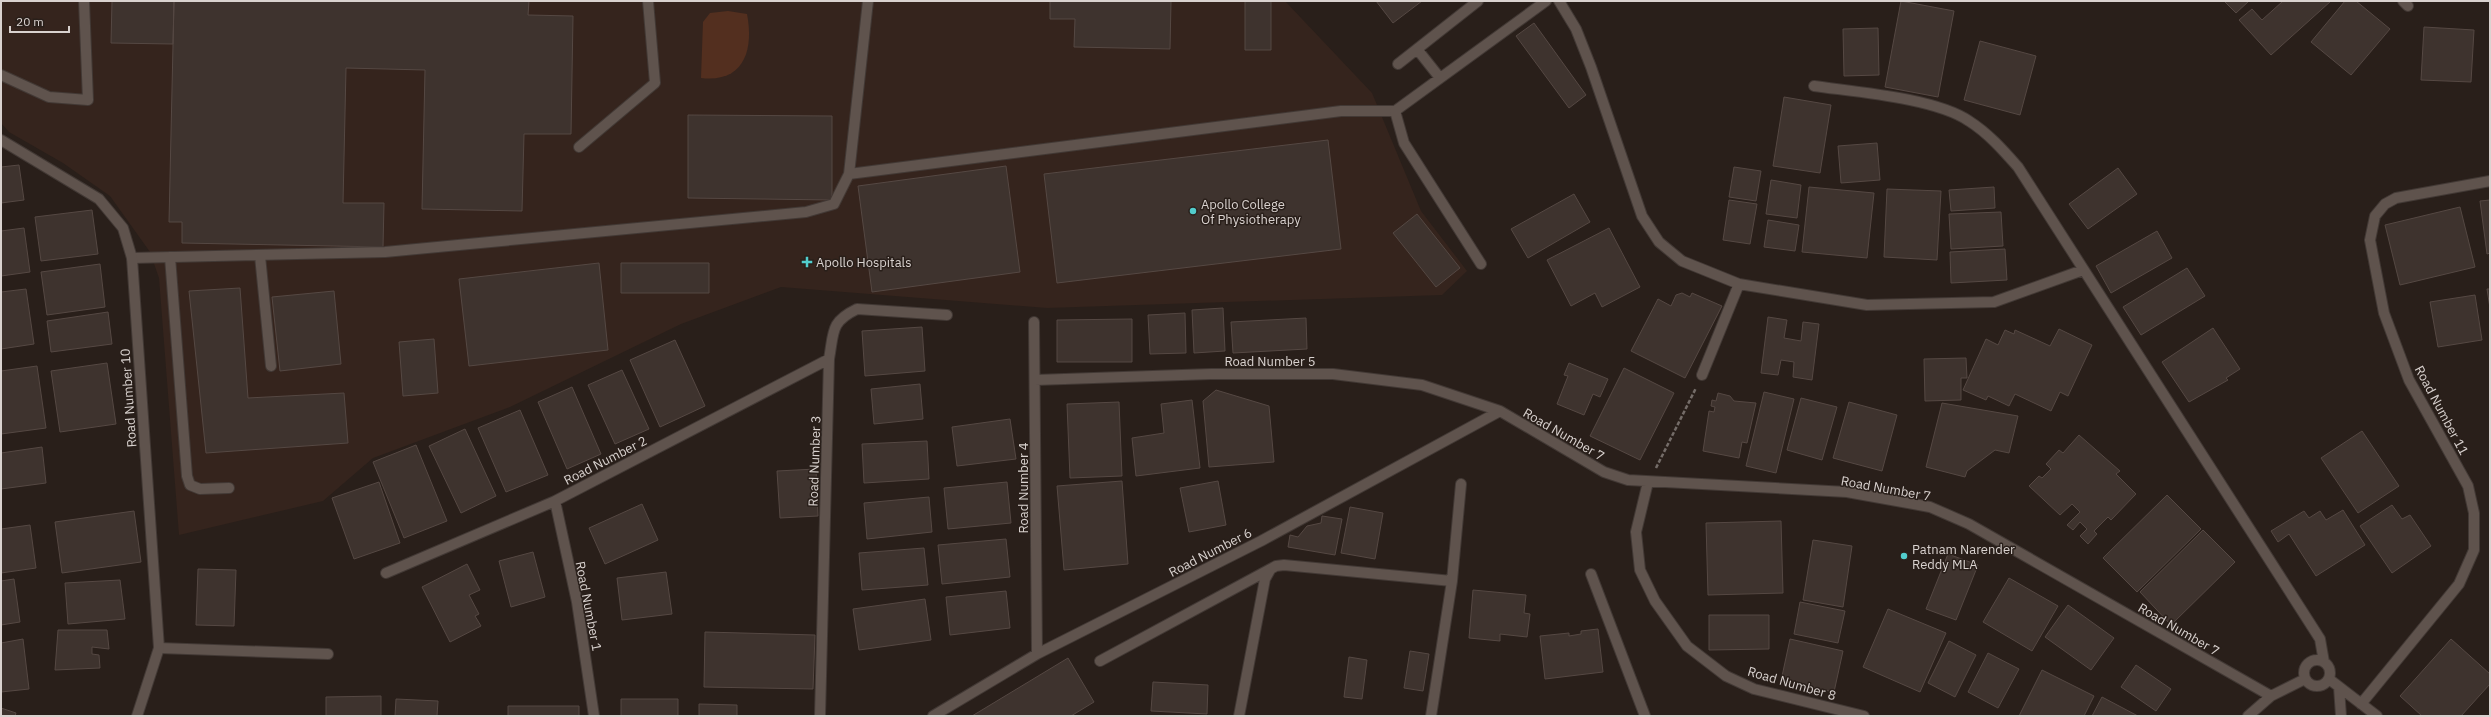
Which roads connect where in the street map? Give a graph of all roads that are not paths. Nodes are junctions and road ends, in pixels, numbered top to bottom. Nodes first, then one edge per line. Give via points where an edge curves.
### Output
1 (84, 1) edge
2 (648, 1) edge
3 (868, 1) edge
4 (1478, 1) edge
5 (1546, 1) edge
6 (1559, 1) edge
7 (1417, 49) junction
8 (1398, 64) dead end
9 (1, 75) edge
10 (1440, 78) junction
11 (1814, 86) dead end
12 (1395, 111) junction
13 (1, 140) edge
14 (579, 147) dead end
15 (849, 174) junction
16 (2490, 181) edge
17 (260, 256) junction
18 (170, 257) junction
19 (132, 258) junction
20 (1481, 264) dead end
21 (2083, 270) junction
22 (1739, 284) junction
23 (947, 315) dead end
24 (1034, 322) dead end
25 (830, 359) junction
26 (271, 366) dead end
27 (1702, 375) road end
28 (1035, 380) junction
29 (1500, 411) junction
30 (1648, 482) junction
31 (1461, 484) dead end
32 (229, 488) dead end
33 (555, 501) junction
34 (1270, 570) junction
35 (386, 573) dead end
36 (1591, 574) dead end
37 (1452, 581) junction
38 (159, 648) junction
39 (328, 654) dead end
40 (1037, 654) junction
41 (1100, 662) dead end
42 (2324, 662) junction
43 (2306, 679) junction
44 (2329, 679) junction
45 (2339, 687) junction
46 (2271, 696) junction
47 (2361, 704) junction
48 (137, 716) edge
49 (594, 716) edge
50 (820, 716) edge
51 (933, 716) edge
52 (1239, 716) edge
53 (1431, 716) edge
54 (1645, 716) edge
55 (1864, 716) edge
56 (2248, 716) edge
57 (2341, 716) edge
58 (2377, 716) edge

1 - 9 street via 88,100 49,97
2 - 14 street via 655,83
3 - 15 street
4 - 7 street
5 - 10 street
6 - 22 street via 1576,29 1642,216 1659,242 1682,261
7 - 8 street
7 - 10 street
10 - 12 street
11 - 21 street via 1931,104 1968,120 1997,144 2018,167
12 - 15 street via 1341,111
12 - 20 street via 1404,144
13 - 19 street, Road Number 10 via 99,199 123,228
15 - 17 street via 834,204 806,212 392,251
16 - 47 street, Road Number 11 via 2396,198 2385,204 2375,216 2370,240 2384,313 2409,380 2468,486 2474,513 2474,550 2459,584
17 - 18 street
17 - 26 street
18 - 19 street
18 - 32 street via 187,476 190,485 200,489
19 - 38 street, Road Number 10
21 - 22 street via 1994,302 1867,305
21 - 42 street via 2320,639
22 - 27 street
23 - 25 street, Road Number 3 via 857,309 844,315 836,324
24 - 28 street, Road Number 4
25 - 33 street, Road Number 2
25 - 50 street, Road Number 3
28 - 29 street, Road Number 5 via 1211,374 1333,374 1422,385
28 - 40 street, Road Number 4
29 - 30 street, Road Number 7 via 1604,472 1628,480
29 - 40 street, Road Number 6 via 1261,541
30 - 46 street, Road Number 7 via 1847,492 1930,507 1969,524
30 - 55 street, Road Number 8 via 1636,532 1640,570 1655,601 1687,646 1726,676 1754,688
31 - 37 street
33 - 35 street, Road Number 2
33 - 49 street, Road Number 1 via 577,602
34 - 37 street via 1284,564
34 - 41 street
34 - 52 street via 1265,579
36 - 54 street
37 - 53 street
38 - 39 street
38 - 48 street, Road Number 10
40 - 51 street, Road Number 6
42 - 43 street via 2317,660 2309,663 2304,671
42 - 44 street via 2330,671
43 - 44 street via 2311,685 2319,687
43 - 46 street
44 - 45 street
45 - 47 street
45 - 57 street
46 - 56 street
47 - 58 street

